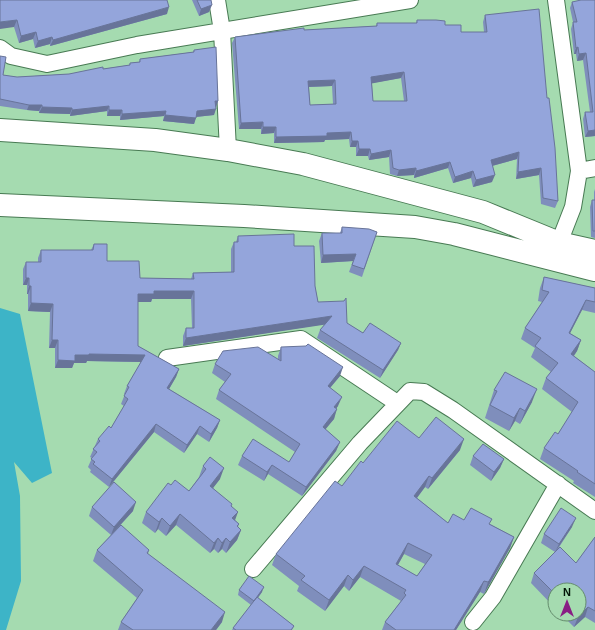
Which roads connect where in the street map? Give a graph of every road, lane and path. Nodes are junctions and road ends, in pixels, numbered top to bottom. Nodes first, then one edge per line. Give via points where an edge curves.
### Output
1 (217, 0) edge
2 (410, 0) edge
3 (556, 0) edge
4 (222, 31) junction
5 (0, 48) edge
6 (0, 130) edge
7 (228, 150) junction
8 (587, 170) edge
9 (0, 205) edge
10 (558, 243) junction
11 (595, 251) edge
12 (595, 270) edge
13 (168, 358) dead end
14 (397, 403) junction
15 (558, 484) junction
16 (595, 510) edge
17 (253, 569) dead end
18 (473, 622) dead end

1 - 4 street
2 - 4 street
3 - 8 street
4 - 5 street via 136,45 47,64 11,56
4 - 7 street
6 - 7 main road via 155,140
7 - 10 main road via 303,164 475,210
8 - 10 street
9 - 12 main road via 415,227 454,234
10 - 11 main road
13 - 14 street via 301,339
14 - 15 street via 410,391 424,392
14 - 17 street
15 - 16 street
15 - 18 street via 493,597

